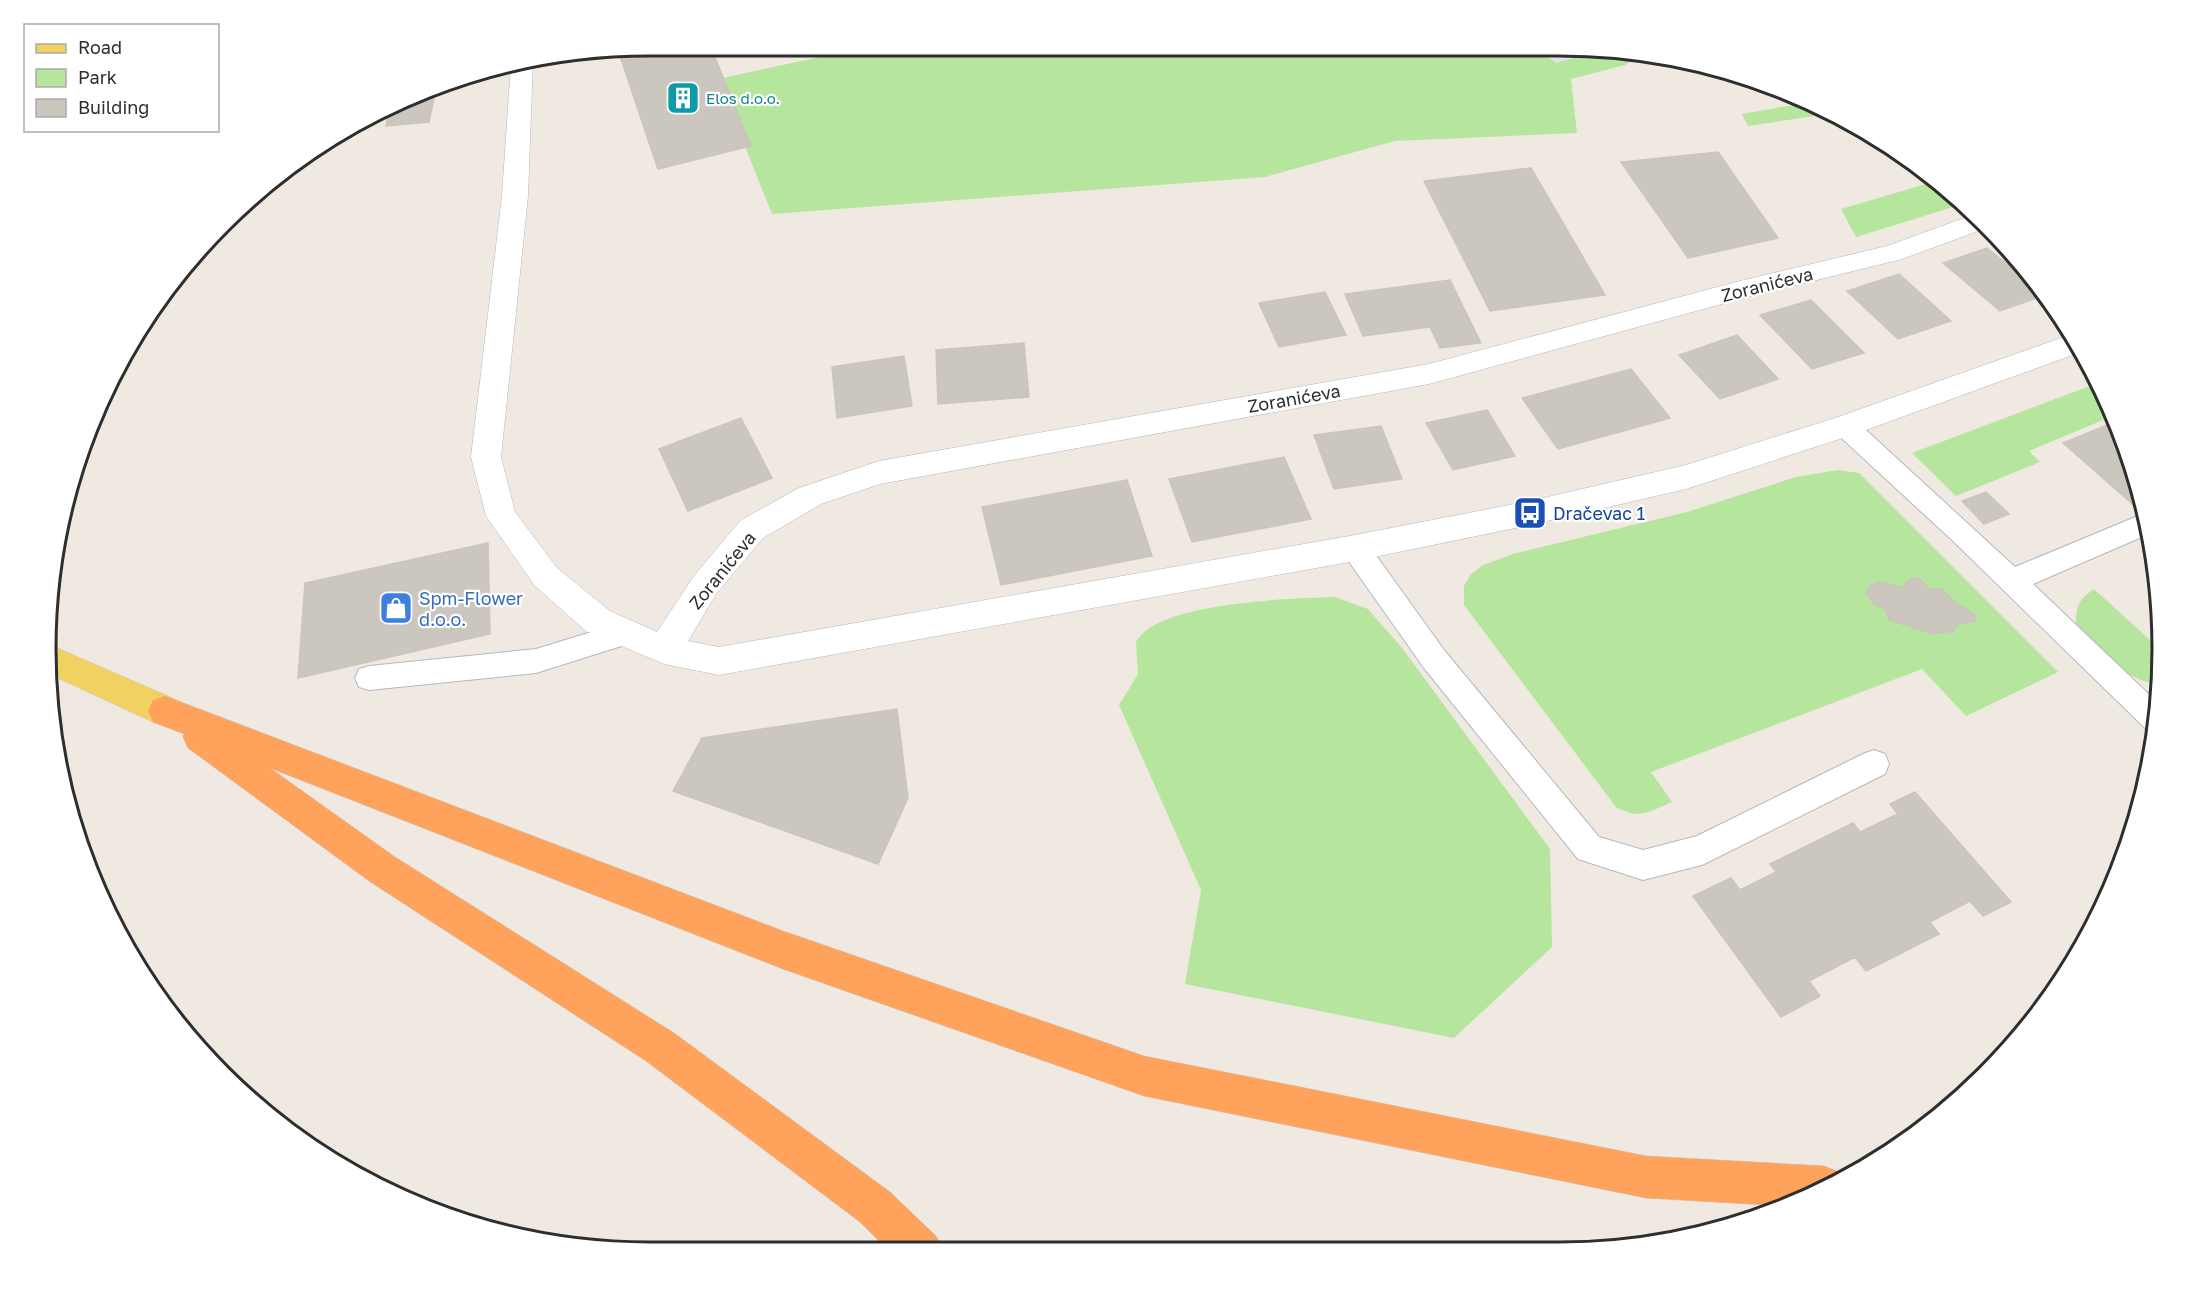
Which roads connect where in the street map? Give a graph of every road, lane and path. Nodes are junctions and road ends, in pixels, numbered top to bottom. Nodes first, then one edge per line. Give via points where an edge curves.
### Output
1 (522, 69) edge
2 (1972, 224) edge
3 (2068, 346) edge
4 (1845, 426) junction
5 (2139, 527) edge
6 (1355, 548) junction
7 (2011, 581) junction
8 (624, 634) junction
9 (664, 650) junction
10 (56, 662) edge
11 (369, 678) dead end
12 (165, 711) junction
13 (2147, 712) edge
14 (1874, 764) dead end
15 (1807, 1186) edge
16 (911, 1242) edge

1 - 8 street via 515,196 486,457 501,516 546,577 598,621
2 - 9 street, Zoranićeva via 1893,253 1429,374 879,473 810,496 752,529 705,585
3 - 4 street
4 - 6 street via 1686,477
4 - 7 lane
5 - 7 lane
6 - 9 street via 719,661
6 - 14 lane via 1434,659 1589,849 1643,865 1702,850
7 - 13 lane
8 - 9 street
8 - 11 lane via 536,661
10 - 12 main road
12 - 15 highway via 783,950 1144,1076 1646,1178
12 - 16 highway via 382,869 660,1047 874,1208

